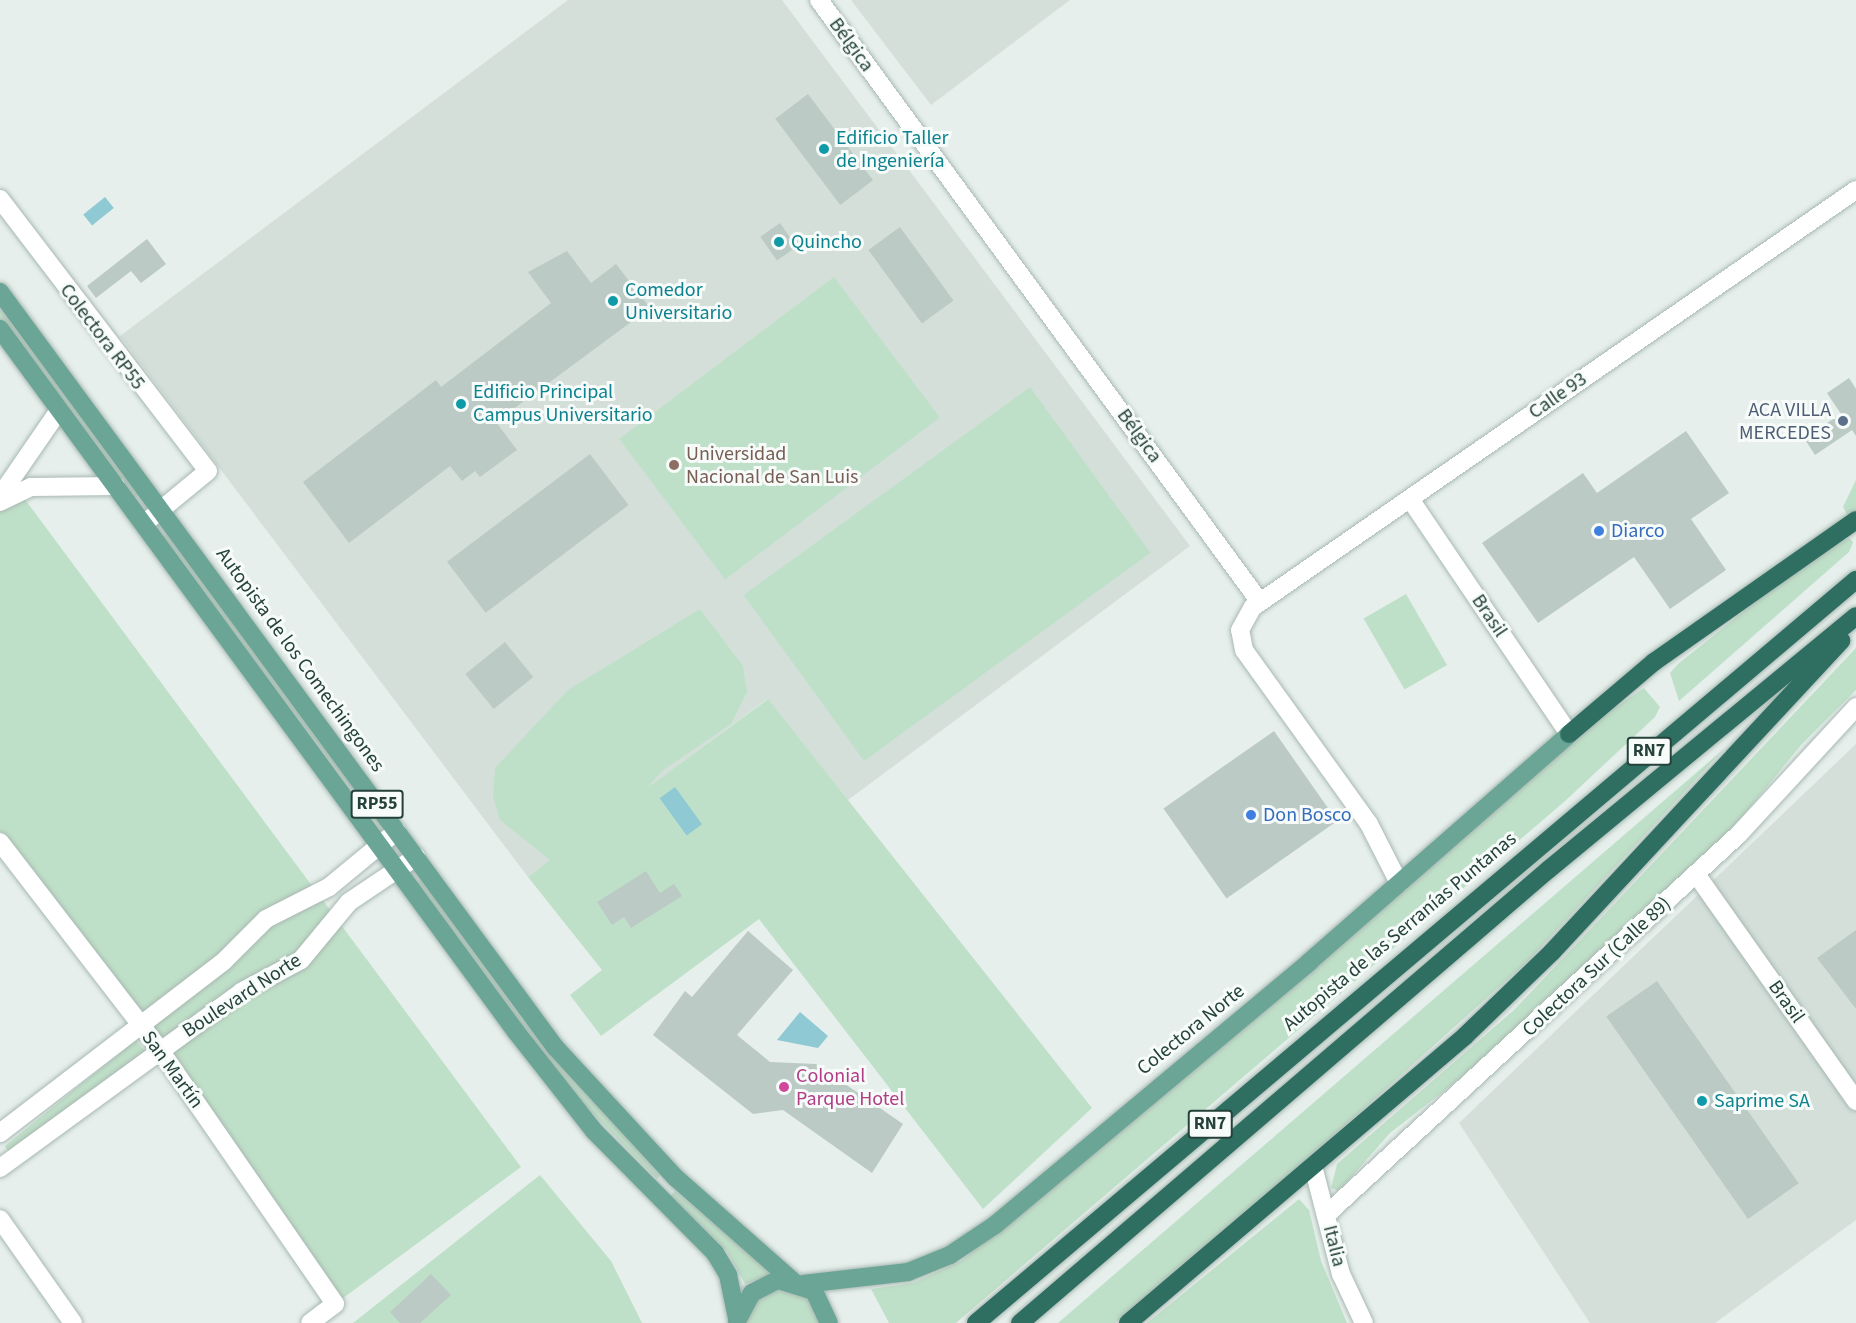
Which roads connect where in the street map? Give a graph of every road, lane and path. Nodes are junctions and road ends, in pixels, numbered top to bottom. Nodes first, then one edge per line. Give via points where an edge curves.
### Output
1 (819, 0) edge
2 (1856, 190) edge
3 (0, 200) edge
4 (0, 292) edge
5 (0, 329) edge
6 (59, 410) junction
7 (116, 486) junction
8 (0, 496) edge
9 (1410, 499) junction
10 (0, 502) edge
11 (162, 509) junction
12 (1856, 520) edge
13 (145, 523) junction
14 (1856, 580) edge
15 (1260, 602) junction
16 (1856, 616) edge
17 (1856, 625) edge
18 (1856, 707) edge
19 (1569, 734) junction
20 (396, 831) junction
21 (0, 842) edge
22 (378, 845) junction
23 (416, 857) junction
24 (396, 870) junction
25 (1696, 873) junction
26 (1399, 882) junction
27 (141, 1026) junction
28 (160, 1050) junction
29 (1856, 1101) edge
30 (0, 1133) edge
31 (1312, 1166) junction
32 (0, 1168) edge
33 (1326, 1215) junction
34 (0, 1219) edge
35 (798, 1283) junction
36 (823, 1302) junction
37 (737, 1321) edge
38 (73, 1323) edge
39 (310, 1323) edge
40 (829, 1323) edge
41 (837, 1323) edge
42 (976, 1323) edge
43 (1020, 1323) edge
44 (1128, 1323) edge
45 (1364, 1323) edge

1 - 15 street, Bélgica
2 - 9 street, Calle 93
3 - 11 street, Colectora RP55 via 208,471
4 - 11 main road, Autopista de los Comechingones / RP55
5 - 6 main road, RP55
6 - 7 main road, RP55
6 - 8 street
7 - 10 street via 31,487
7 - 13 main road, RP55
9 - 15 street, Calle 93
9 - 19 street, Brasil
11 - 13 street
11 - 20 main road, Autopista de los Comechingones / RP55
12 - 19 highway via 1654,662
13 - 22 main road, RP55
14 - 42 highway, Autopista de las Serranías Puntanas / RN7
15 - 26 street via 1240,630 1244,650 1369,824
16 - 43 highway, RN7 via 1531,885
17 - 31 highway via 1733,751 1552,952 1465,1036
18 - 25 street, Colectora Sur (Calle 89)
19 - 26 main road, Colectora Norte
20 - 22 street, Boulevard Norte
20 - 23 main road, Autopista de los Comechingones / RP55
21 - 27 street, San Martín
22 - 24 main road, RP55
22 - 27 street, Boulevard Norte via 329,887 266,919 224,961
23 - 24 street, Boulevard Norte
23 - 35 main road, Autopista de los Comechingones / RP55 via 600,1101 676,1179
24 - 28 street, Boulevard Norte via 349,902 301,960 241,992
24 - 37 main road, RP55 via 594,1131 715,1253 728,1275
25 - 29 street, Brasil
25 - 33 street, Colectora Sur (Calle 89)
26 - 35 main road, Colectora Norte via 995,1225 950,1255 908,1272
27 - 28 street, San Martín
27 - 30 street, Boulevard Norte
28 - 32 street, Boulevard Norte
28 - 39 street, San Martín via 335,1304
31 - 33 street, Italia
31 - 44 highway
33 - 45 street, Italia via 1341,1274
34 - 38 street
35 - 36 main road, RP55
35 - 37 main road, RP55 via 758,1288
36 - 40 main road
36 - 41 main road

